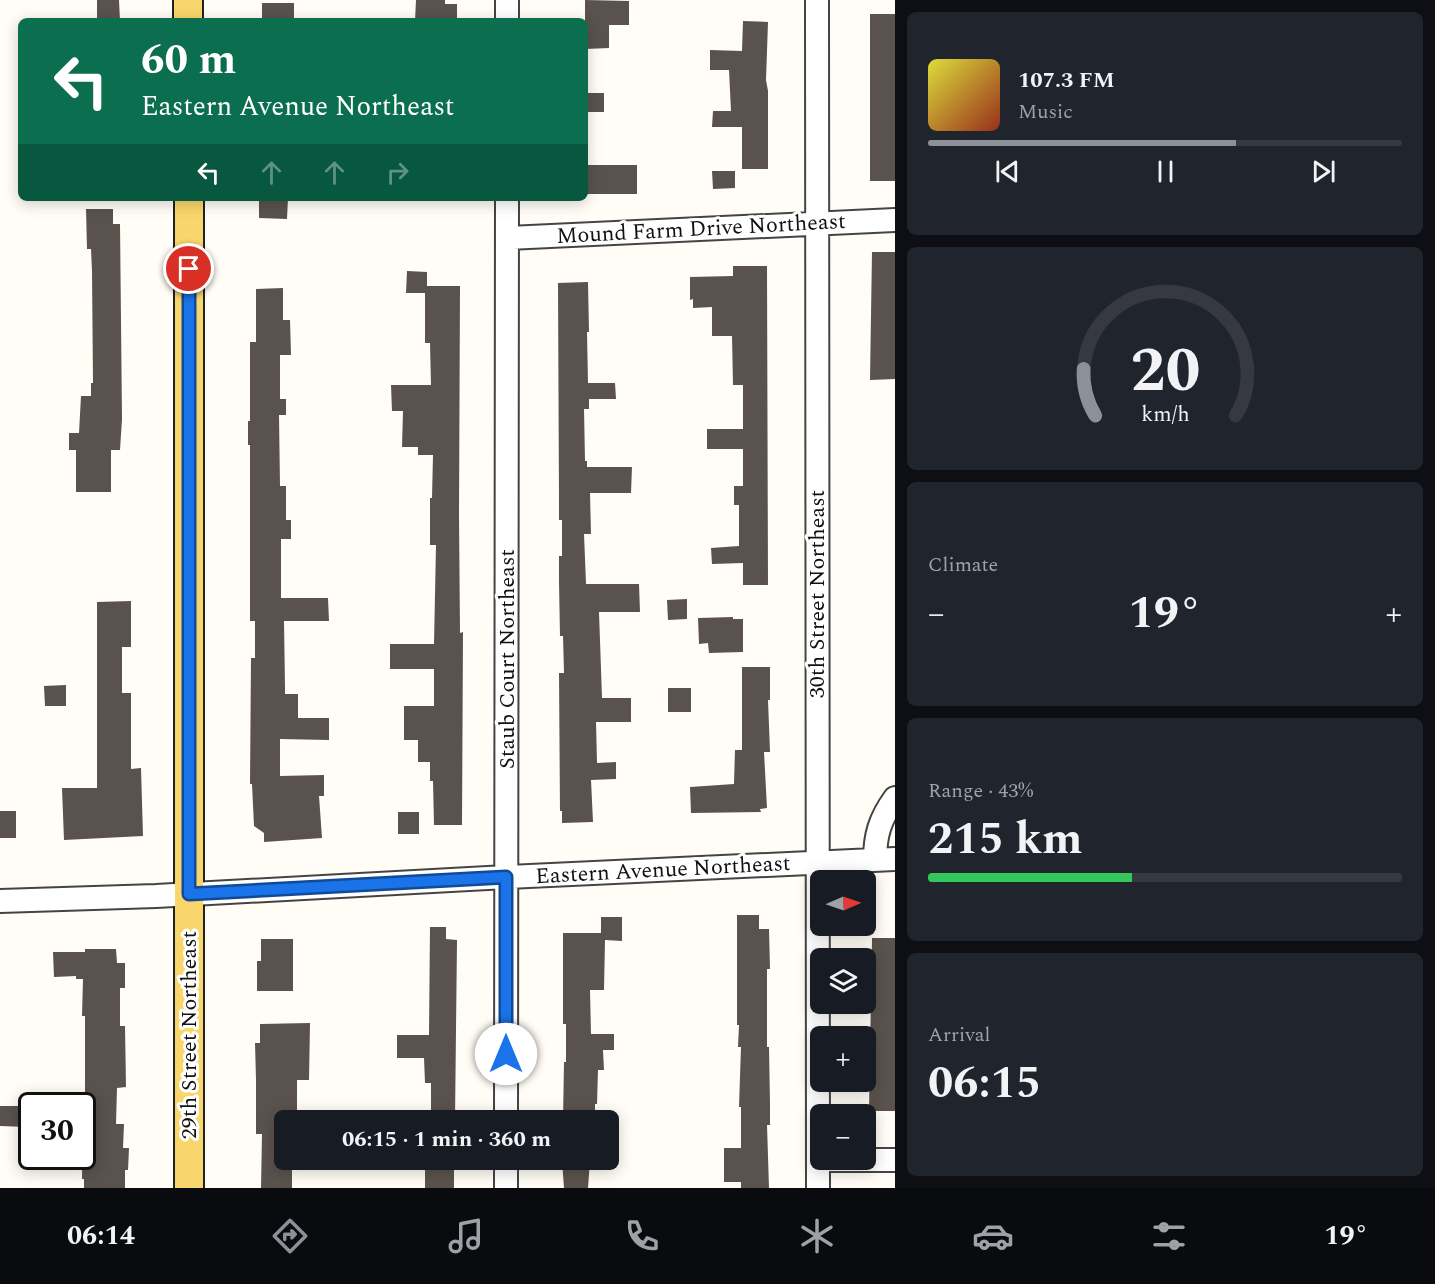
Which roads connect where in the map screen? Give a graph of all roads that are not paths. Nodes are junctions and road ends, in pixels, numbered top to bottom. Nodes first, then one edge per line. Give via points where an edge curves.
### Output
1 (188, 0) edge
2 (507, 0) edge
3 (817, 0) edge
4 (188, 18) edge
5 (507, 18) edge
6 (189, 201) edge
7 (507, 201) edge
8 (895, 220) edge
9 (817, 224) junction
10 (507, 238) junction
11 (895, 798) edge
12 (885, 860) edge
13 (817, 863) junction
14 (506, 877) junction
15 (189, 894) junction
16 (0, 901) edge
17 (818, 1104) edge
18 (506, 1110) edge
19 (876, 1160) edge
20 (895, 1160) edge
21 (506, 1170) edge
22 (818, 1170) edge
23 (189, 1188) edge
24 (506, 1188) edge
25 (818, 1188) edge

1 - 4 main road
2 - 5 street
3 - 9 street, 30th Street Northeast
6 - 15 main road, 29th Street Northeast
7 - 10 street, Staub Court Northeast
8 - 9 street, Mound Farm Drive Northeast
9 - 10 street, Mound Farm Drive Northeast
9 - 13 street, 30th Street Northeast
10 - 14 street, Staub Court Northeast
11 - 12 street via 875,837
12 - 13 street, Eastern Avenue Northeast
13 - 14 street, Eastern Avenue Northeast
13 - 17 street, 30th Street Northeast
14 - 15 street, Eastern Avenue Northeast
14 - 18 street, Staub Court Northeast
15 - 16 street, Eastern Avenue Northeast
15 - 23 main road, 29th Street Northeast
19 - 20 street
21 - 24 street
22 - 25 street, 30th Street Northeast

